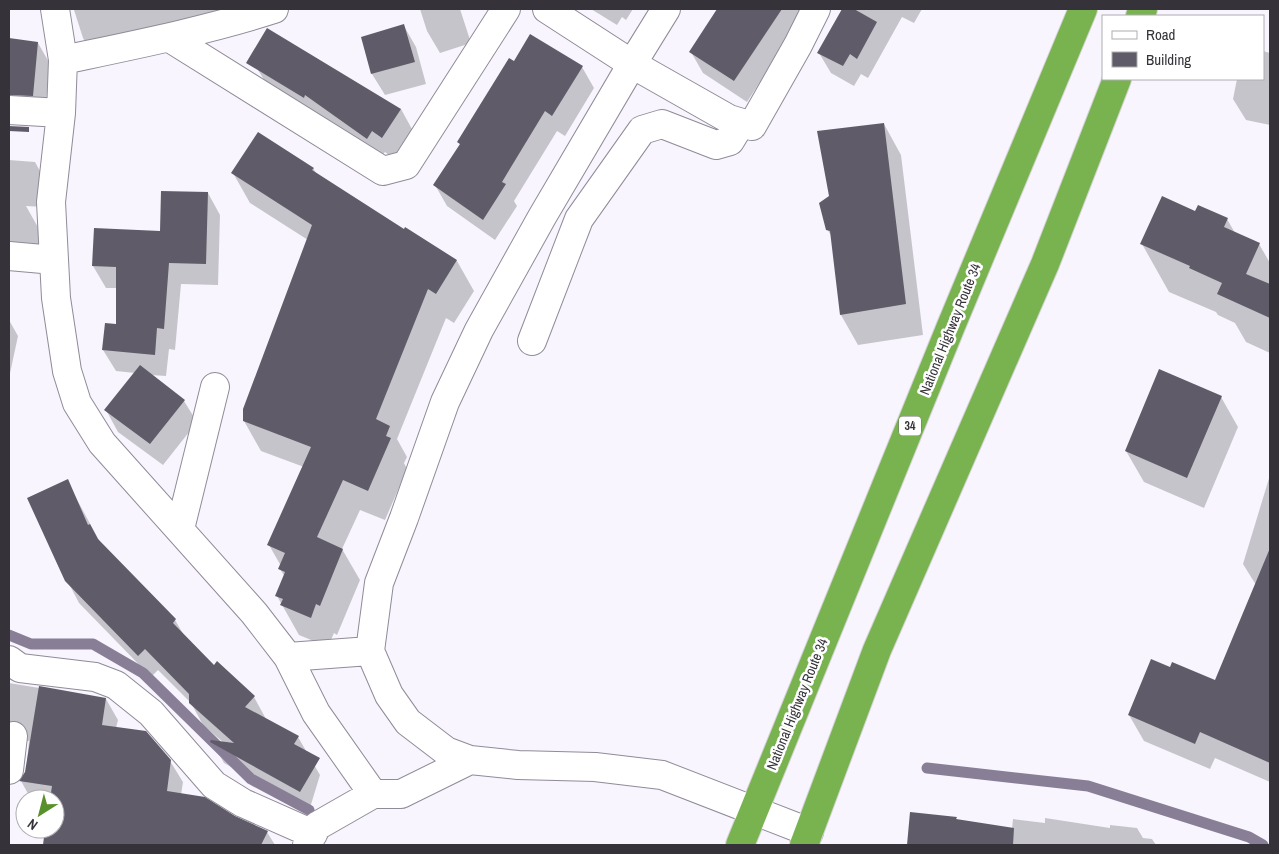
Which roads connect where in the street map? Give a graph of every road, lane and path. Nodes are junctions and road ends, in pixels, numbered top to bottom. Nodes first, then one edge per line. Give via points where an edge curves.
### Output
1 (55, 9) edge
2 (274, 9) edge
3 (506, 9) edge
4 (547, 9) edge
5 (666, 9) edge
6 (816, 9) edge
7 (1084, 9) edge
8 (170, 38) junction
9 (63, 60) junction
10 (632, 64) junction
11 (1117, 80) edge
12 (9, 110) edge
13 (61, 113) junction
14 (741, 123) junction
15 (9, 256) edge
16 (54, 260) junction
17 (532, 341) dead end
18 (215, 387) dead end
19 (180, 529) junction
20 (370, 651) junction
21 (288, 657) junction
22 (9, 660) edge
23 (13, 736) dead end
24 (470, 760) junction
25 (9, 770) edge
26 (373, 794) junction
27 (754, 810) junction
28 (807, 838) edge
29 (310, 840) edge
30 (740, 845) edge

1 - 9 street
2 - 8 street
3 - 8 street via 406,165 383,171
4 - 10 street
5 - 10 street
6 - 14 street via 752,126
7 - 27 highway, National Highway Route 34 / 34
8 - 9 street
9 - 13 street
10 - 14 street via 729,120
10 - 20 street via 479,330 445,402 379,582
11 - 28 highway via 1045,264 877,650
12 - 13 street
13 - 16 street via 51,202
14 - 17 street via 730,141 716,145 662,124 642,130 579,219
15 - 16 street
16 - 19 street via 56,298 68,371 77,403 102,442
18 - 19 street
19 - 21 street
20 - 21 street
20 - 24 street via 389,695 408,722 446,752
21 - 26 street via 316,713
22 - 29 street via 20,668 95,677 116,686 151,713 214,785
23 - 25 street
24 - 26 street via 402,794
24 - 27 street via 595,767 662,775
26 - 29 street via 317,826
27 - 28 street
27 - 30 highway, National Highway Route 34 / 34

